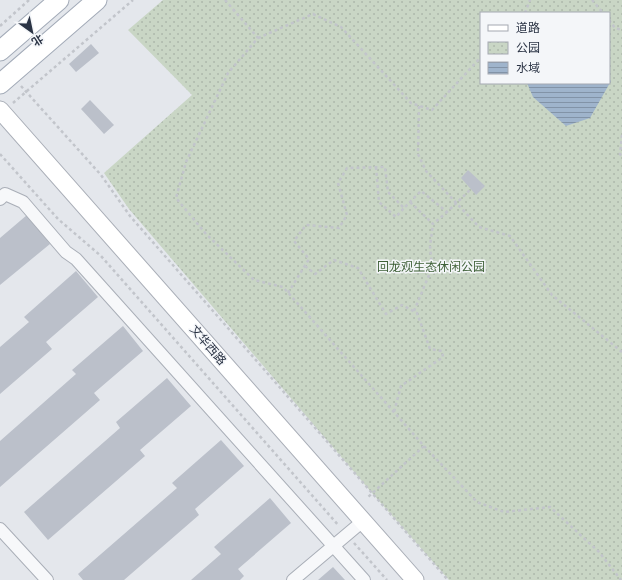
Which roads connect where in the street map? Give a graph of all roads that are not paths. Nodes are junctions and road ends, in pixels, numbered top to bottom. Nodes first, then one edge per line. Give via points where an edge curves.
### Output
1 (59, 0) edge
2 (97, 0) edge
3 (0, 51) edge
4 (0, 84) edge
5 (1, 111) edge
6 (0, 198) edge
7 (363, 521) junction
8 (0, 529) edge
9 (333, 546) junction
10 (47, 580) edge
11 (293, 580) edge
12 (364, 580) edge
13 (415, 580) edge

1 - 3 main road
2 - 4 main road
5 - 7 street, 文华西路
6 - 9 street via 5,194 23,202
7 - 9 street
7 - 13 street, 文华西路
8 - 10 street
9 - 11 street
9 - 12 street

